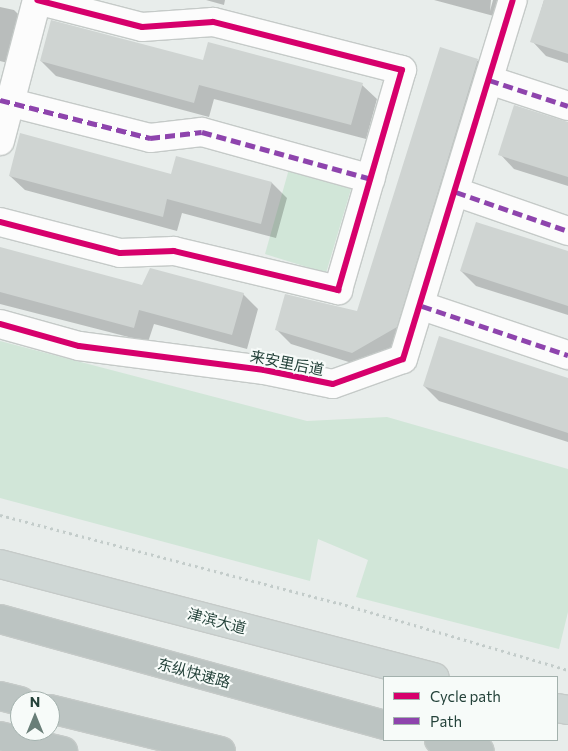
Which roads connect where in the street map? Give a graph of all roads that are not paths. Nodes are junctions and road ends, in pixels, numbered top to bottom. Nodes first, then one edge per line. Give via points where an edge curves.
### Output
1 (37, 0) edge
2 (512, 0) edge
3 (489, 80) junction
4 (5, 102) edge
5 (568, 106) edge
6 (0, 141) edge
7 (371, 179) junction
8 (456, 192) junction
9 (0, 222) edge
10 (568, 231) edge
11 (422, 306) junction
12 (0, 324) edge
13 (568, 355) edge
14 (0, 564) edge
15 (1, 620) edge
16 (431, 676) edge
17 (60, 711) edge
18 (383, 725) edge
19 (0, 736) edge
20 (443, 741) edge
21 (64, 751) edge
22 (221, 751) edge
23 (480, 751) edge

1 - 4 street
1 - 7 street via 142,27 213,22 402,70
2 - 3 street, 来安里后道
3 - 5 street
3 - 8 street, 来安里后道
4 - 6 street
4 - 7 street via 150,138 202,132
7 - 9 street via 338,290 174,251 120,253
8 - 10 street
8 - 11 street, 来安里后道
11 - 12 street, 来安里后道 via 403,359 334,384 264,370 79,346
11 - 13 street
14 - 16 main road, 津滨大道
15 - 18 highway, 东纵快速路
17 - 22 highway
19 - 21 highway
20 - 23 highway

